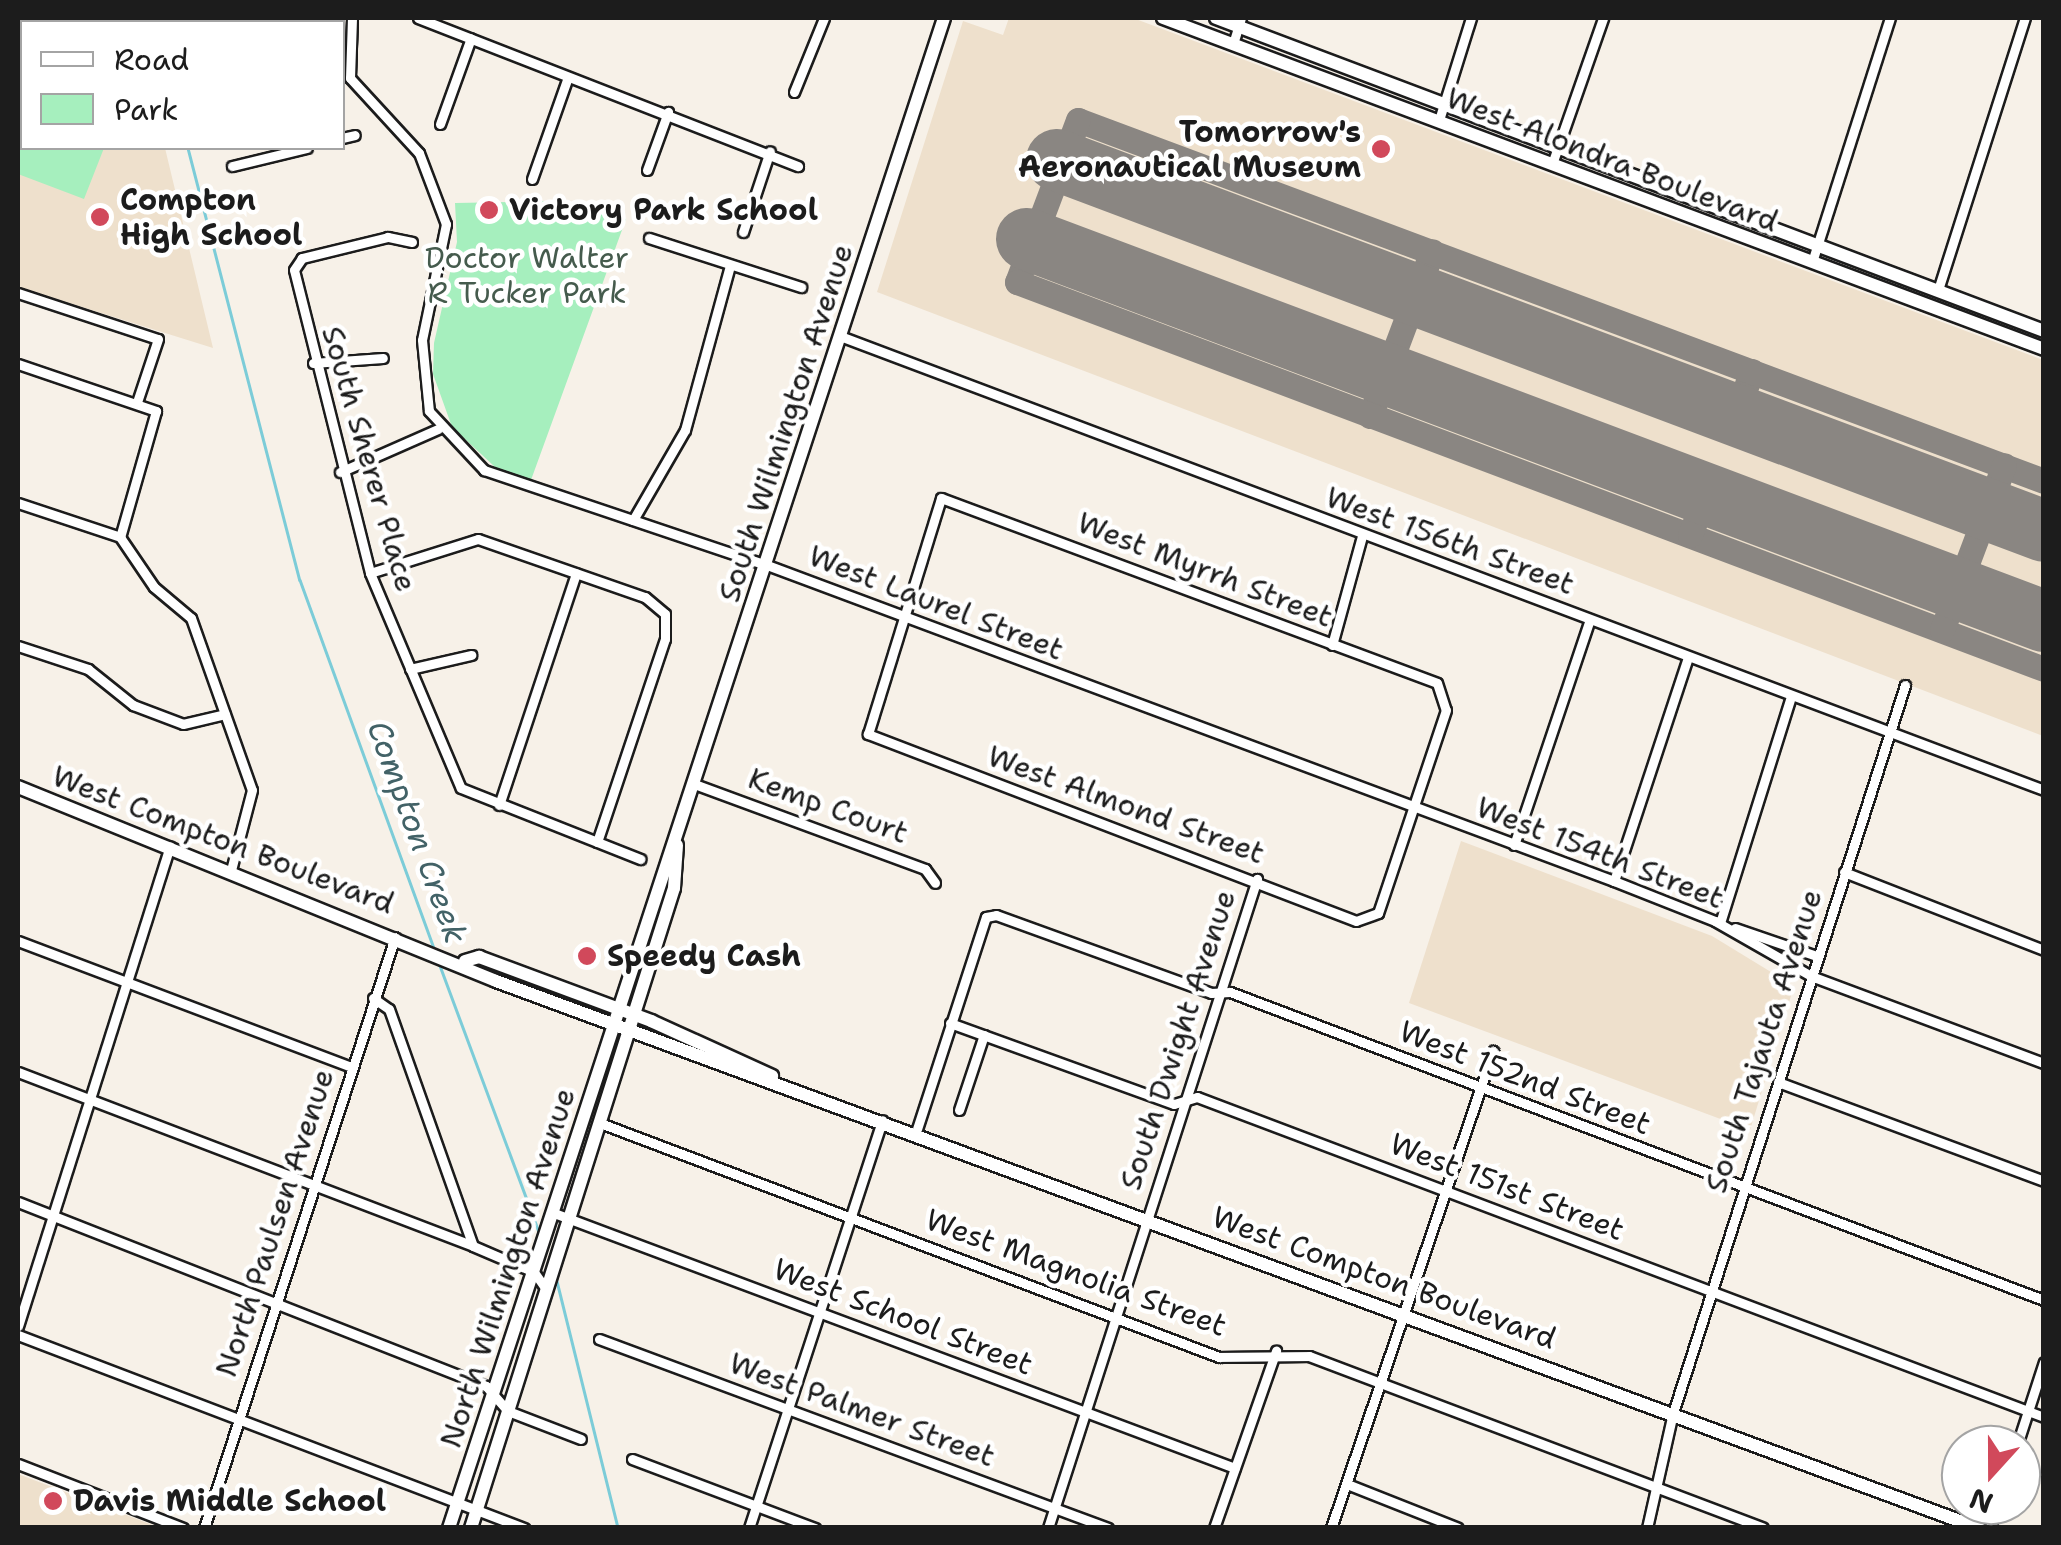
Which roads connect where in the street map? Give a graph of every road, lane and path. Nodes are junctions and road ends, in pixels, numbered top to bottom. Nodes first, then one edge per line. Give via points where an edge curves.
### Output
1 (352, 18) edge
2 (418, 18) edge
3 (823, 18) edge
4 (944, 18) edge
5 (1163, 18) edge
6 (1216, 18) edge
7 (1471, 18) edge
8 (1603, 18) edge
9 (1890, 18) edge
10 (2025, 18) edge
11 (1240, 22) edge
12 (471, 38) junction
13 (1233, 44) junction
14 (568, 77) junction
15 (794, 92) dead end
16 (668, 112) junction
17 (1441, 113) junction
18 (440, 124) dead end
19 (355, 135) dead end
20 (345, 137) edge
21 (293, 150) edge
22 (1561, 150) junction
23 (770, 151) junction
24 (1552, 164) junction
25 (232, 166) dead end
26 (798, 166) dead end
27 (647, 170) dead end
28 (532, 179) dead end
29 (743, 232) dead end
30 (649, 238) dead end
31 (412, 242) dead end
32 (1818, 245) junction
33 (1812, 262) junction
34 (730, 264) junction
35 (802, 288) dead end
36 (1938, 290) junction
37 (18, 293) edge
38 (2044, 331) edge
39 (840, 336) junction
40 (2044, 348) edge
41 (383, 358) dead end
42 (314, 363) junction
43 (18, 364) edge
44 (136, 402) junction
45 (438, 430) junction
46 (340, 472) junction
47 (18, 503) edge
48 (633, 520) junction
49 (1362, 536) junction
50 (120, 537) junction
51 (766, 565) junction
52 (370, 573) junction
53 (576, 573) junction
54 (901, 616) junction
55 (1590, 619) junction
56 (1332, 645) junction
57 (18, 646) edge
58 (470, 655) dead end
59 (1688, 657) junction
60 (410, 669) junction
61 (1904, 685) dead end
62 (1791, 696) junction
63 (224, 714) junction
64 (1889, 732) junction
65 (696, 785) junction
66 (18, 787) edge
67 (2044, 790) edge
68 (499, 806) junction
69 (1413, 808) junction
70 (597, 842) junction
71 (678, 845) junction
72 (1514, 845) junction
73 (170, 846) junction
74 (640, 858) dead end
75 (231, 870) junction
76 (1844, 872) junction
77 (1257, 879) junction
78 (1614, 880) junction
79 (935, 883) dead end
80 (1715, 921) junction
81 (396, 934) junction
82 (18, 940) edge
83 (2044, 950) edge
84 (1817, 956) junction
85 (466, 961) junction
86 (1811, 976) junction
87 (127, 983) junction
88 (1220, 992) junction
89 (372, 998) junction
90 (618, 1009) junction
91 (634, 1014) junction
92 (950, 1023) junction
93 (614, 1024) junction
94 (630, 1030) junction
95 (984, 1035) junction
96 (1493, 1051) dead end
97 (2044, 1063) edge
98 (351, 1067) junction
99 (18, 1072) edge
100 (772, 1076) junction
101 (1778, 1082) junction
102 (1480, 1090) junction
103 (90, 1099) junction
104 (1186, 1100) junction
105 (958, 1110) dead end
106 (883, 1117) junction
107 (600, 1123) junction
108 (917, 1129) junction
109 (2044, 1181) edge
110 (313, 1185) junction
111 (1744, 1186) junction
112 (1448, 1191) junction
113 (18, 1202) edge
114 (53, 1215) junction
115 (553, 1216) junction
116 (850, 1216) junction
117 (1146, 1217) junction
118 (570, 1219) junction
119 (473, 1246) junction
120 (534, 1272) junction
121 (546, 1289) junction
122 (1712, 1291) junction
123 (276, 1300) junction
124 (2044, 1300) edge
125 (818, 1310) junction
126 (1410, 1314) junction
127 (1115, 1319) junction
128 (18, 1326) edge
129 (18, 1335) edge
130 (598, 1339) dead end
131 (1276, 1351) junction
132 (2044, 1362) edge
133 (1386, 1384) junction
134 (494, 1394) junction
135 (786, 1408) junction
136 (508, 1411) junction
137 (2028, 1411) junction
138 (1085, 1413) junction
139 (1673, 1413) junction
140 (2044, 1417) edge
141 (239, 1419) junction
142 (2023, 1425) edge
143 (580, 1439) dead end
144 (632, 1458) dead end
145 (18, 1464) edge
146 (1235, 1468) junction
147 (1348, 1484) junction
148 (1656, 1488) junction
149 (458, 1502) junction
150 (756, 1505) junction
151 (1055, 1508) junction
152 (476, 1509) junction
153 (183, 1528) edge
154 (204, 1528) edge
155 (449, 1528) edge
156 (471, 1528) edge
157 (524, 1528) edge
158 (749, 1528) edge
159 (815, 1528) edge
160 (1048, 1528) edge
161 (1108, 1528) edge
162 (1214, 1528) edge
163 (1331, 1528) edge
164 (1458, 1528) edge
165 (1647, 1528) edge
166 (1763, 1528) edge
167 (1978, 1528) edge

1 - 45 street via 350,78 419,153 446,224 421,356
2 - 12 street
3 - 15 street
4 - 39 main road, South Wilmington Avenue
5 - 13 main road, West Alondra Boulevard
6 - 11 main road, West Alondra Boulevard
7 - 17 street
8 - 22 street
9 - 32 street
10 - 36 street
11 - 13 street
11 - 17 main road, West Alondra Boulevard
12 - 14 street
12 - 18 street
13 - 17 main road, West Alondra Boulevard
14 - 16 street
14 - 28 street
16 - 23 street
16 - 27 street
17 - 22 main road, West Alondra Boulevard
17 - 24 main road, West Alondra Boulevard
19 - 20 street
21 - 25 street
22 - 24 street
22 - 32 main road, West Alondra Boulevard
23 - 26 street
23 - 29 street
24 - 33 main road, West Alondra Boulevard
30 - 34 street
31 - 42 street, South Sherer Place via 388,237 297,261
32 - 33 street
32 - 36 main road, West Alondra Boulevard
33 - 40 main road, West Alondra Boulevard
34 - 35 street
34 - 48 street via 684,433
36 - 38 main road, West Alondra Boulevard
37 - 44 street via 158,339
39 - 49 street, West 156th Street
39 - 51 main road, South Wilmington Avenue
41 - 42 street
42 - 46 street, South Sherer Place
43 - 44 street
44 - 50 street via 156,412
45 - 46 street
45 - 48 street, West Laurel Street via 495,475
46 - 52 street, South Sherer Place
47 - 50 street
48 - 51 street, West Laurel Street
49 - 55 street, West 156th Street
49 - 56 street
50 - 63 street via 154,588 191,618
51 - 54 street, West Laurel Street
51 - 65 main road, South Wilmington Avenue
52 - 53 street via 466,539
52 - 60 street, South Sherer Place
53 - 68 street
53 - 70 street via 670,612
54 - 56 street, West Myrrh Street via 941,498
54 - 69 street, West Laurel Street
54 - 77 street, West Almond Street via 868,734
55 - 59 street, West 156th Street
55 - 72 street
56 - 69 street, West Myrrh Street via 1448,694
57 - 63 street via 88,669 133,705 183,724
58 - 60 street
59 - 62 street, West 156th Street
59 - 78 street
60 - 68 street, South Sherer Place via 453,780
61 - 64 street, South Tajauta Avenue
62 - 64 street, West 156th Street
62 - 80 street
63 - 75 street via 252,790
64 - 67 street, West 156th Street
64 - 76 street, South Tajauta Avenue
65 - 71 main road, South Wilmington Avenue
65 - 79 street, Kemp Court via 925,869
66 - 73 main road, West Compton Boulevard
68 - 70 street
69 - 72 street, West 154th Street
69 - 77 street, West Almond Street via 1368,923
70 - 74 street
71 - 90 main road, South Wilmington Avenue via 664,858
71 - 91 main road, South Wilmington Avenue via 679,870
72 - 78 street, West 154th Street
73 - 75 main road, West Compton Boulevard
73 - 87 street
75 - 81 main road, West Compton Boulevard
76 - 83 street
76 - 84 street, South Tajauta Avenue
77 - 88 street, South Dwight Avenue
78 - 80 street, West 154th Street
80 - 84 street
80 - 86 street, West 154th Street
81 - 85 main road, West Compton Boulevard
81 - 89 street, North Paulsen Avenue
82 - 87 street
84 - 86 street, South Tajauta Avenue
85 - 90 main road, West Compton Boulevard via 479,957
85 - 93 main road, West Compton Boulevard
86 - 97 street, West 154th Street
86 - 101 street, South Tajauta Avenue
87 - 98 street
87 - 103 street
88 - 92 street, West 152nd Street via 986,917
88 - 102 street, West 152nd Street
88 - 104 street, South Dwight Avenue
89 - 98 street, North Paulsen Avenue
89 - 119 street via 389,1008
90 - 91 main road, West Compton Boulevard
90 - 93 main road, South Wilmington Avenue
91 - 94 main road, South Wilmington Avenue
91 - 100 main road, West Compton Boulevard via 762,1064
92 - 95 street, West 151st Street
92 - 108 street
93 - 94 main road, West Compton Boulevard
93 - 115 main road, North Wilmington Avenue
94 - 100 main road, West Compton Boulevard
94 - 107 main road, North Wilmington Avenue
95 - 104 street, West 151st Street via 1174,1104
95 - 105 street
96 - 102 street
98 - 110 street, North Paulsen Avenue
99 - 103 street
100 - 106 main road, West Compton Boulevard
101 - 109 street
101 - 111 street, South Tajauta Avenue
102 - 111 street, West 152nd Street
102 - 112 street
103 - 110 street
103 - 114 street
104 - 112 street, West 151st Street
104 - 117 street, South Dwight Avenue
106 - 108 main road, West Compton Boulevard
106 - 116 street
107 - 116 street, West Magnolia Street
107 - 118 main road, North Wilmington Avenue
108 - 117 main road, West Compton Boulevard
110 - 119 street
110 - 123 street, North Paulsen Avenue
111 - 122 street, South Tajauta Avenue
111 - 124 street, West 152nd Street
112 - 122 street, West 151st Street
112 - 126 street
113 - 114 street
114 - 123 street
114 - 128 street
115 - 118 street, West School Street
115 - 120 main road, North Wilmington Avenue
116 - 125 street
116 - 127 street, West Magnolia Street
117 - 126 main road, West Compton Boulevard
117 - 127 street, South Dwight Avenue
118 - 121 main road, North Wilmington Avenue
118 - 125 street, West School Street
119 - 120 street
120 - 121 street
120 - 134 main road, North Wilmington Avenue
121 - 136 main road, North Wilmington Avenue
122 - 137 street, West 151st Street
122 - 139 street, South Tajauta Avenue
123 - 134 street
123 - 141 street, North Paulsen Avenue
125 - 135 street
125 - 138 street, West School Street
126 - 133 street
126 - 139 main road, West Compton Boulevard
127 - 131 street, West Magnolia Street via 1219,1357
127 - 138 street, South Dwight Avenue
129 - 141 street
130 - 135 street, West Palmer Street
131 - 133 street, West Magnolia Street
131 - 146 street
132 - 137 street
133 - 147 street
133 - 148 street, West Magnolia Street
134 - 136 street
134 - 149 main road, North Wilmington Avenue
135 - 150 street
135 - 151 street, West Palmer Street
136 - 143 street
136 - 152 main road, North Wilmington Avenue
137 - 140 street, West 151st Street
137 - 142 street
138 - 146 street, West School Street
138 - 151 street, South Dwight Avenue
139 - 148 street, South Tajauta Avenue
139 - 167 main road, West Compton Boulevard
141 - 149 street
141 - 154 street, North Paulsen Avenue
144 - 150 street
145 - 153 street
146 - 162 street
147 - 163 street
147 - 164 street
148 - 165 street, South Tajauta Avenue
148 - 166 street, West Magnolia Street
149 - 152 street
149 - 155 main road, North Wilmington Avenue
150 - 158 street
150 - 159 street
151 - 160 street, South Dwight Avenue
151 - 161 street, West Palmer Street
152 - 156 main road, North Wilmington Avenue
152 - 157 street

